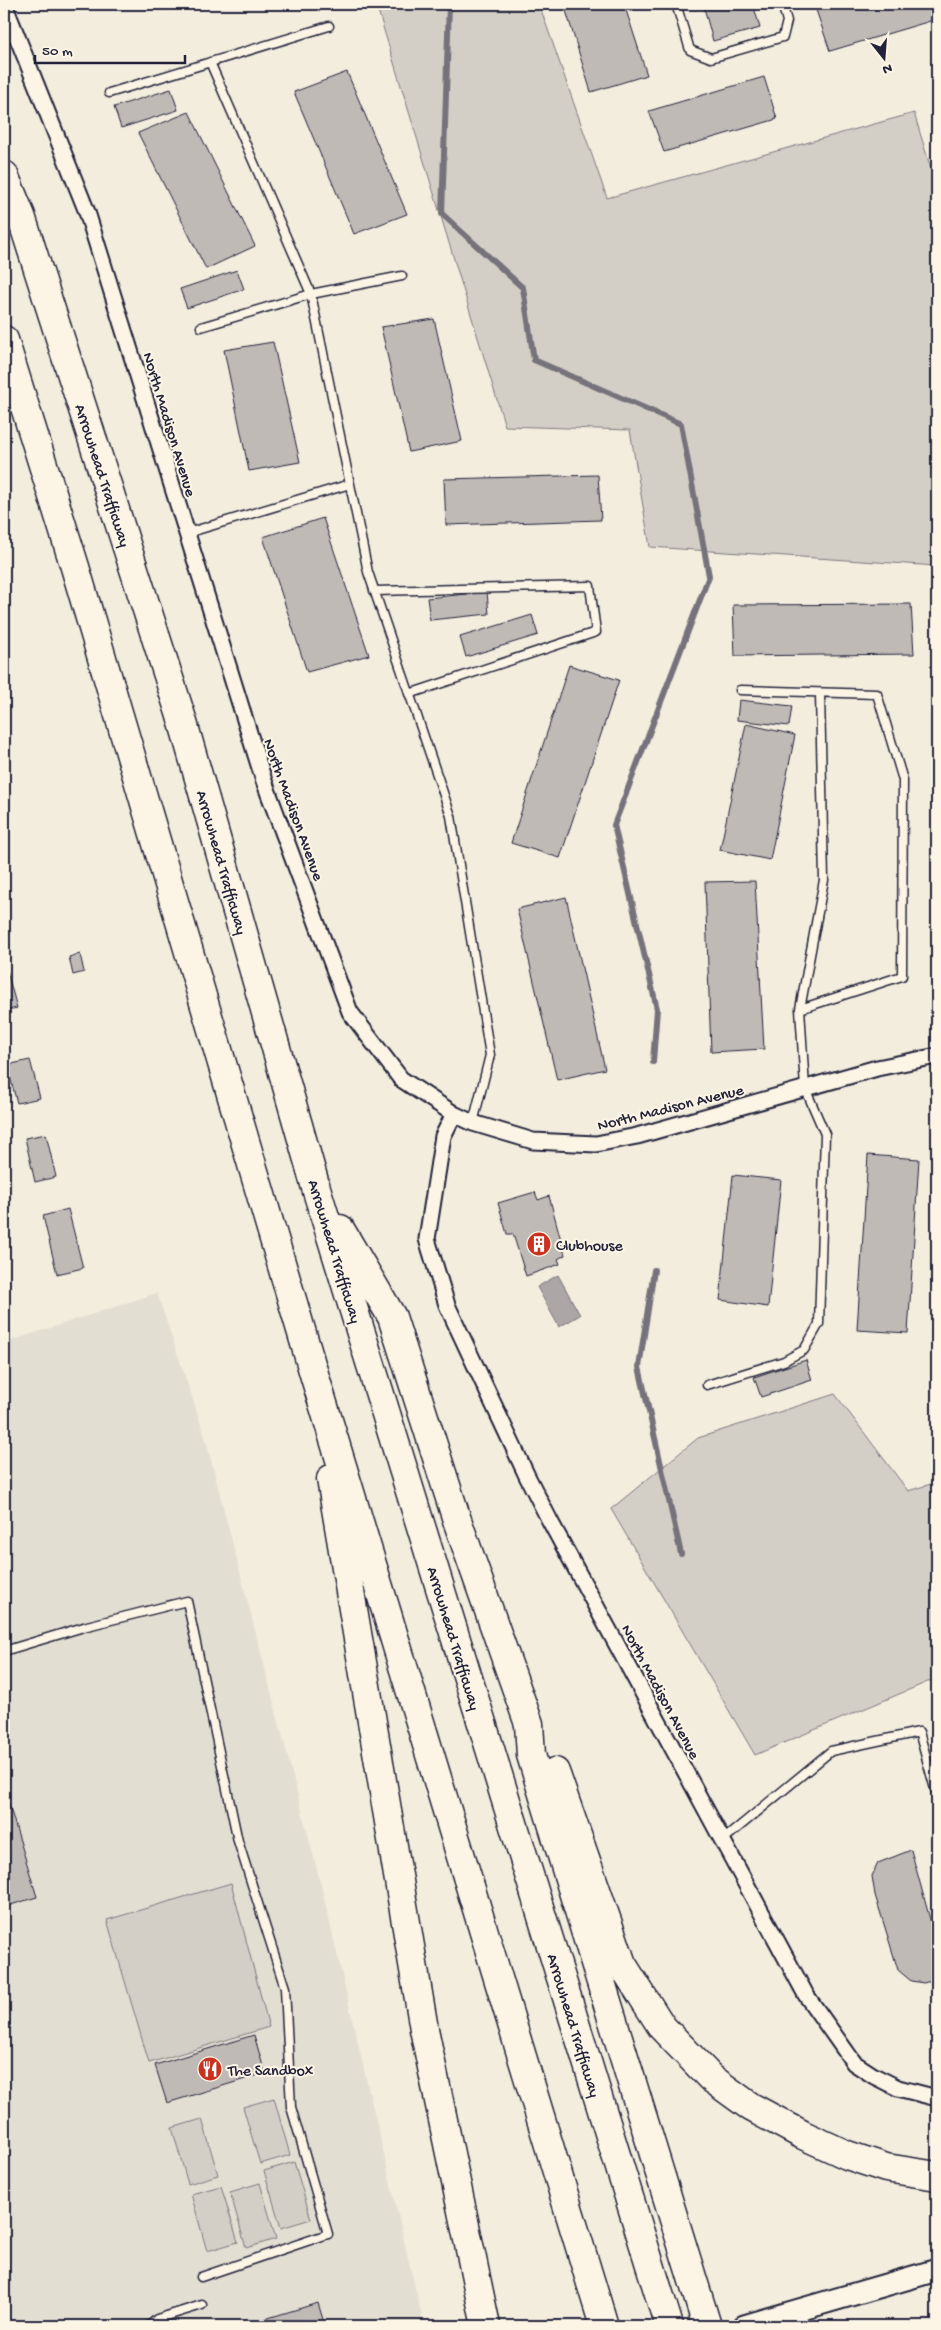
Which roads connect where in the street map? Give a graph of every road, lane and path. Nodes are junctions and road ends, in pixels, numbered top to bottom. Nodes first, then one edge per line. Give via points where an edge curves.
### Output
1 (4, 4) edge
2 (676, 4) edge
3 (782, 4) edge
4 (329, 26) dead end
5 (210, 62) junction
6 (110, 93) dead end
7 (4, 175) edge
8 (402, 276) dead end
9 (312, 294) junction
10 (200, 327) dead end
11 (4, 340) edge
12 (350, 484) junction
13 (187, 534) junction
14 (374, 591) junction
15 (740, 690) dead end
16 (409, 694) junction
17 (820, 694) junction
18 (800, 1009) junction
19 (937, 1056) edge
20 (805, 1088) junction
21 (454, 1114) junction
22 (472, 1123) junction
23 (316, 1188) junction
24 (314, 1374) junction
25 (707, 1385) dead end
26 (4, 1652) edge
27 (529, 1724) junction
28 (937, 1796) edge
29 (723, 1840) junction
30 (937, 2098) edge
31 (937, 2176) edge
32 (937, 2270) edge
33 (201, 2277) dead end
34 (202, 2305) dead end
35 (149, 2326) edge
36 (486, 2326) edge
37 (604, 2326) edge
38 (669, 2326) edge
39 (707, 2326) edge
40 (744, 2326) edge

1 - 13 street, North Madison Avenue via 87,212
2 - 3 lane via 690,50 711,58 783,37 787,21
4 - 5 lane
5 - 6 lane
5 - 9 lane
7 - 23 highway, Arrowhead Trafficway via 24,225 182,719
8 - 9 lane
9 - 10 lane
9 - 12 lane
11 - 24 highway via 78,576
12 - 13 lane
12 - 14 lane
13 - 21 street, North Madison Avenue via 264,781 350,1012 401,1078
14 - 16 lane
14 - 16 lane via 590,586 596,632
15 - 17 lane
16 - 22 lane via 451,816 490,1055
17 - 18 lane via 824,880
17 - 18 lane via 877,694 903,780 902,976
18 - 20 lane
19 - 20 street, North Madison Avenue
20 - 22 street, North Madison Avenue via 637,1136 596,1144 533,1141
20 - 25 lane via 825,1134 819,1324 804,1350 784,1361
21 - 22 street, North Madison Avenue
21 - 29 street, North Madison Avenue via 443,1136 427,1240 447,1305 527,1476
23 - 27 highway via 392,1317 457,1520
23 - 38 highway, Arrowhead Trafficway
24 - 36 highway via 424,2029
24 - 37 highway
26 - 33 lane via 87,1626 187,1601 238,1840 285,1988 291,2107 328,2234
27 - 31 highway via 547,1751 622,1964 662,2027 711,2078 768,2116 847,2155 886,2168
27 - 39 highway via 531,1755
28 - 29 lane via 919,1732 831,1751
29 - 30 street, North Madison Avenue via 806,1995 854,2063 898,2088
32 - 40 main road
34 - 35 lane via 157,2319

